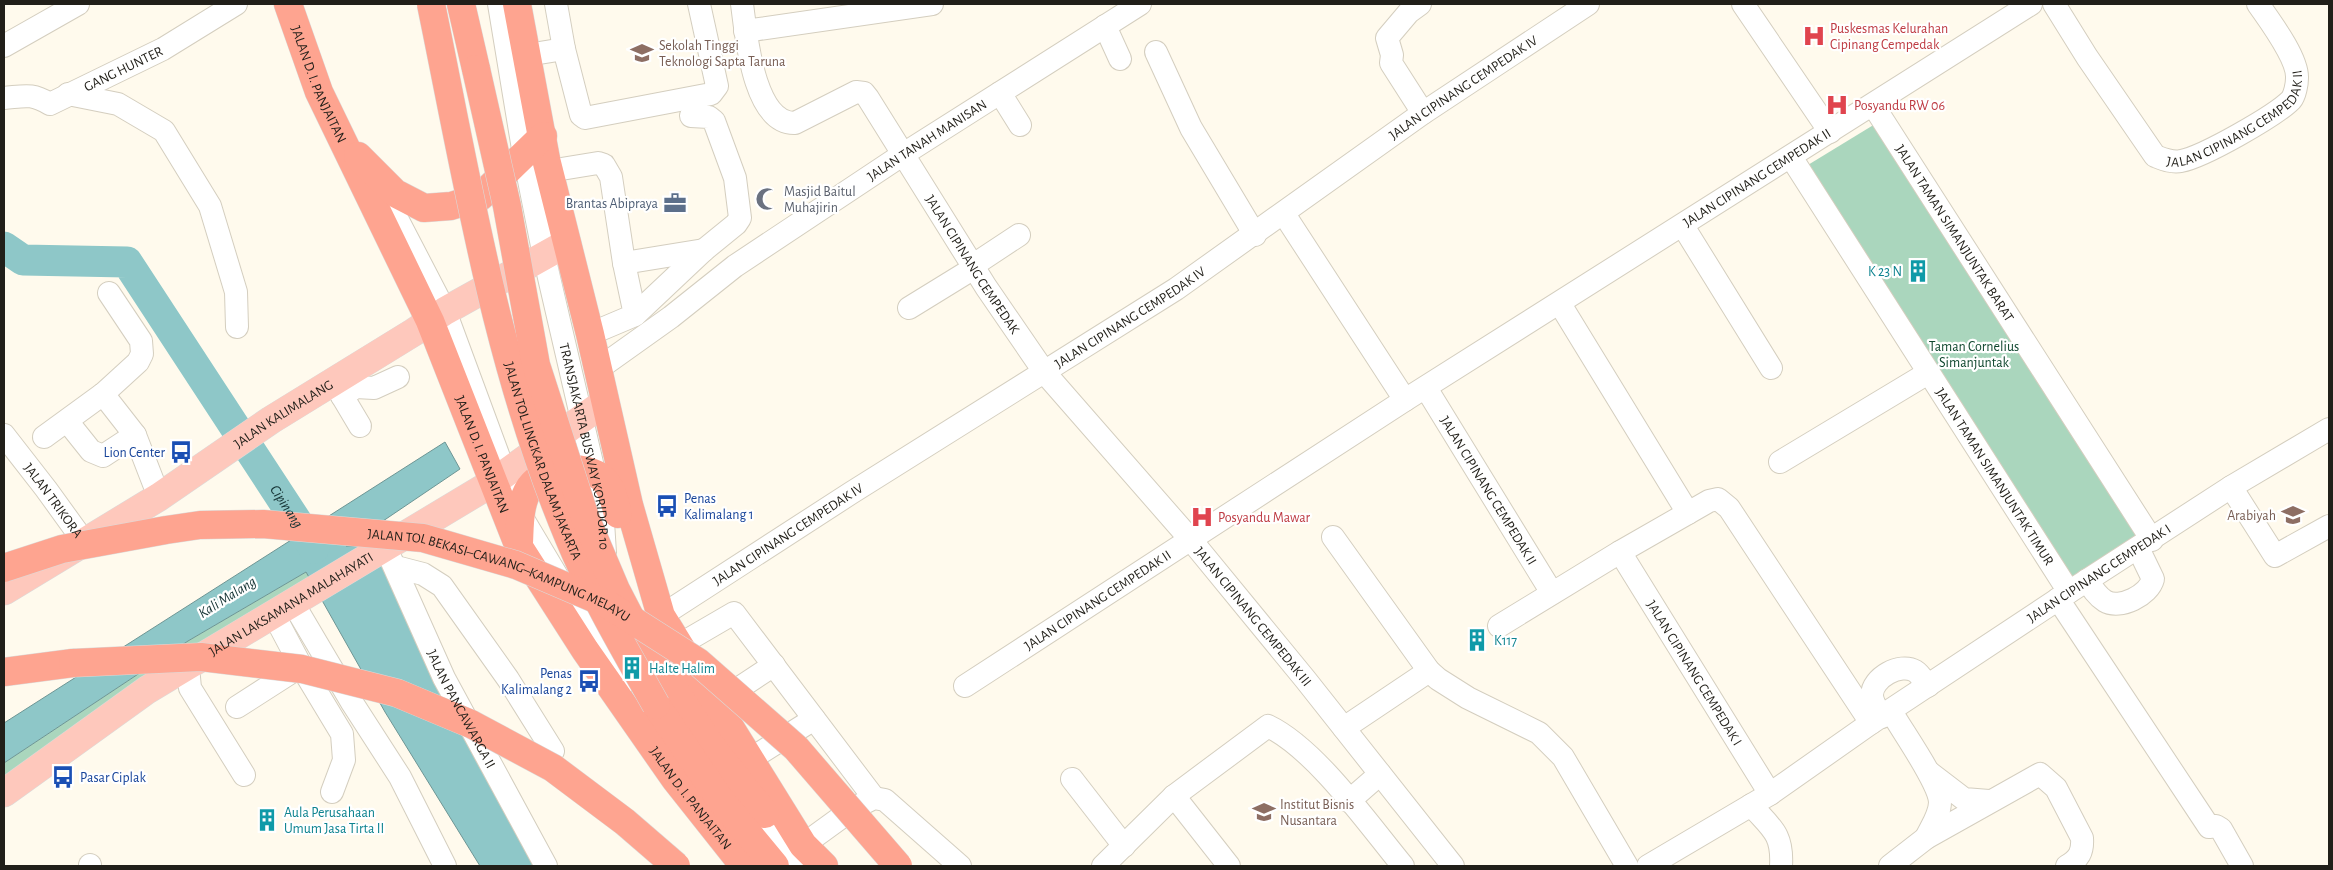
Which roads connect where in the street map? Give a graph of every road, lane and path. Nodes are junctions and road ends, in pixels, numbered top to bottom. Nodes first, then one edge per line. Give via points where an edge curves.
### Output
1 (78, 4) edge
2 (236, 4) edge
3 (288, 4) edge
4 (431, 4) edge
5 (461, 4) edge
6 (469, 4) edge
7 (499, 4) edge
8 (517, 4) edge
9 (556, 4) edge
10 (699, 4) edge
11 (742, 4) edge
12 (932, 4) edge
13 (1140, 4) edge
14 (1420, 4) edge
15 (1588, 4) edge
16 (1742, 4) edge
17 (2031, 4) edge
18 (2054, 4) edge
19 (2258, 4) edge
20 (1105, 26) junction
21 (745, 31) junction
22 (4, 46) edge
23 (564, 49) junction
24 (1156, 52) dead end
25 (527, 55) junction
26 (1120, 59) dead end
27 (476, 69) junction
28 (1000, 93) junction
29 (68, 94) junction
30 (4, 98) edge
31 (1873, 105) junction
32 (1423, 113) junction
33 (691, 116) dead end
34 (1020, 126) dead end
35 (1830, 132) junction
36 (340, 136) junction
37 (533, 146) junction
38 (902, 155) junction
39 (1791, 157) junction
40 (549, 171) junction
41 (1284, 214) junction
42 (1683, 226) junction
43 (1019, 235) dead end
44 (1255, 235) junction
45 (556, 250) junction
46 (704, 250) junction
47 (624, 263) junction
48 (973, 267) junction
49 (109, 293) dead end
50 (1560, 304) junction
51 (909, 308) dead end
52 (635, 315) junction
53 (437, 316) junction
54 (237, 327) dead end
55 (590, 334) junction
56 (1771, 368) dead end
57 (598, 369) junction
58 (1045, 373) junction
59 (1928, 373) junction
60 (398, 377) dead end
61 (338, 388) junction
62 (1426, 388) junction
63 (104, 394) junction
64 (1405, 400) junction
65 (605, 402) junction
66 (582, 417) junction
67 (67, 421) junction
68 (360, 426) dead end
69 (2329, 429) edge
70 (4, 435) edge
71 (135, 435) junction
72 (44, 437) dead end
73 (1780, 462) dead end
74 (595, 475) junction
75 (499, 478) junction
76 (2231, 487) junction
77 (159, 497) junction
78 (1688, 513) junction
79 (520, 514) junction
80 (2329, 526) edge
81 (1333, 537) dead end
82 (1192, 540) junction
83 (85, 543) junction
84 (2145, 544) junction
85 (519, 547) junction
86 (1620, 552) junction
87 (388, 554) junction
88 (7, 577) edge
89 (2071, 590) junction
90 (1552, 593) junction
91 (292, 604) junction
92 (661, 616) junction
93 (1500, 626) dead end
94 (679, 645) junction
95 (774, 665) junction
96 (301, 666) junction
97 (188, 667) junction
98 (1429, 671) junction
99 (4, 672) edge
100 (965, 686) dead end
101 (1928, 686) junction
102 (715, 704) junction
103 (237, 707) dead end
104 (1881, 717) junction
105 (814, 719) junction
106 (1344, 728) junction
107 (553, 752) dead end
108 (753, 766) junction
109 (1925, 769) junction
110 (1380, 774) junction
111 (244, 775) dead end
112 (1072, 779) dead end
113 (332, 792) dead end
114 (4, 793) edge
115 (1174, 796) junction
116 (874, 798) junction
117 (1760, 800) junction
118 (1349, 801) junction
119 (1990, 801) junction
120 (1926, 838) junction
121 (1124, 846) junction
122 (803, 859) edge
123 (445, 866) edge
124 (546, 866) edge
125 (676, 866) edge
126 (744, 866) edge
127 (756, 866) edge
128 (775, 866) edge
129 (824, 866) edge
130 (898, 866) edge
131 (960, 866) edge
132 (1103, 866) edge
133 (1229, 866) edge
134 (1403, 866) edge
135 (1453, 866) edge
136 (1627, 866) edge
137 (1648, 866) edge
138 (1781, 866) edge
139 (1890, 866) edge
140 (2067, 866) edge
141 (2242, 866) edge

1 - 22 street
2 - 29 street, GANG HUNTER via 163,49
3 - 36 highway, JALAN D. I. PANJAITAN via 319,92
4 - 128 highway, JALAN TOL LINGKAR DALAM JAKARTA, bridge via 492,298 512,376 569,538 597,599 656,705 719,798
5 - 27 highway
6 - 27 highway
7 - 37 street, TRANSJAKARTA BUSWAY KORIDOR 10
8 - 25 highway
9 - 23 street
10 - 23 street via 717,86 711,94 585,118 581,115
11 - 21 street
12 - 21 street
13 - 20 street, JALAN TANAH MANISAN
14 - 32 street via 1387,38 1391,63
15 - 32 street, JALAN CIPINANG CEMPEDAK IV
16 - 35 street
17 - 31 street, JALAN CIPINANG CEMPEDAK II
18 - 19 street, JALAN CIPINANG CEMPEDAK II via 2155,156 2179,162 2207,152 2292,99 2298,77 2292,60
20 - 26 street
20 - 28 street, JALAN TANAH MANISAN
21 - 38 street, JALAN CIPINANG CEMPEDAK via 750,61 763,100 772,112 789,123 795,123 860,92 868,98
23 - 25 street
24 - 44 street via 1192,128
25 - 37 highway
27 - 122 highway, JALAN TOL LINGKAR DALAM JAKARTA, bridge via 507,206 536,365 585,517 616,590 646,646 711,746
28 - 34 street
28 - 38 street, JALAN TANAH MANISAN
29 - 30 street, GANG HUNTER via 50,104 32,95
29 - 54 street via 118,104 164,131 210,206 236,292
31 - 35 street, JALAN CIPINANG CEMPEDAK II
31 - 84 street, JALAN TAMAN SIMANJUNTAK BARAT
32 - 41 street, JALAN CIPINANG CEMPEDAK IV
33 - 46 street via 709,117 714,121 735,178 740,218
35 - 39 street, JALAN CIPINANG CEMPEDAK II
36 - 37 highway via 395,194 424,208 451,206 480,196
36 - 53 highway, JALAN D. I. PANJAITAN
37 - 40 highway
37 - 45 street, TRANSJAKARTA BUSWAY KORIDOR 10
38 - 48 street, JALAN CIPINANG CEMPEDAK
38 - 57 street, JALAN TANAH MANISAN via 735,266
39 - 42 street, JALAN CIPINANG CEMPEDAK II
39 - 59 street, JALAN TAMAN SIMANJUNTAK TIMUR
40 - 45 highway
40 - 47 street via 604,165 611,177
41 - 44 street, JALAN CIPINANG CEMPEDAK IV
41 - 64 street
42 - 50 street, JALAN CIPINANG CEMPEDAK II
42 - 56 street
43 - 48 street
44 - 58 street, JALAN CIPINANG CEMPEDAK IV
45 - 53 main road, JALAN KALIMALANG
45 - 55 highway
45 - 66 street, TRANSJAKARTA BUSWAY KORIDOR 10
46 - 47 street
46 - 52 street
47 - 52 street
48 - 51 street
48 - 58 street, JALAN CIPINANG CEMPEDAK
49 - 63 street via 141,341 142,354 138,362
50 - 62 street, JALAN CIPINANG CEMPEDAK II
50 - 78 street
52 - 55 street
53 - 61 main road, JALAN KALIMALANG
53 - 75 highway, JALAN D. I. PANJAITAN
55 - 57 highway
57 - 65 highway
58 - 82 street, JALAN CIPINANG CEMPEDAK III
58 - 92 street, JALAN CIPINANG CEMPEDAK IV via 850,493
59 - 73 street
59 - 89 street, JALAN TAMAN SIMANJUNTAK TIMUR
60 - 61 street via 374,388
61 - 68 street
61 - 77 main road, JALAN KALIMALANG via 271,420
62 - 64 street, JALAN CIPINANG CEMPEDAK II
62 - 90 street, JALAN CIPINANG CEMPEDAK II
63 - 67 street
63 - 71 street
64 - 82 street, JALAN CIPINANG CEMPEDAK II
65 - 66 main road, JALAN LAKSAMANA MALAHAYATI
65 - 92 highway via 639,544
66 - 74 street, TRANSJAKARTA BUSWAY KORIDOR 10
66 - 75 main road, JALAN LAKSAMANA MALAHAYATI
67 - 71 street via 91,451 103,456
67 - 72 street
69 - 76 street, JALAN CIPINANG CEMPEDAK I
70 - 83 street, JALAN TRIKORA
71 - 77 street
74 - 79 highway via 572,468 545,474 530,486
74 - 108 highway via 611,489 654,620 721,735
74 - 122 street, TRANSJAKARTA BUSWAY KORIDOR 10 via 613,595 658,685 703,755
75 - 79 street
75 - 85 highway, JALAN D. I. PANJAITAN
75 - 87 main road, JALAN LAKSAMANA MALAHAYATI
76 - 80 street via 2275,556
76 - 84 street, JALAN CIPINANG CEMPEDAK I
77 - 83 main road, JALAN KALIMALANG
78 - 86 street
78 - 104 street via 1709,501 1718,499 1724,503
79 - 85 highway
79 - 127 street via 675,769
81 - 98 street
82 - 100 street, JALAN CIPINANG CEMPEDAK II
82 - 106 street, JALAN CIPINANG CEMPEDAK III
83 - 88 main road, JALAN KALIMALANG
84 - 89 street, JALAN CIPINANG CEMPEDAK I
84 - 89 street, JALAN TAMAN SIMANJUNTAK BARAT via 2153,579 2149,589 2138,597 2107,602 2096,594
85 - 126 highway, JALAN D. I. PANJAITAN via 585,650 675,779
86 - 90 street
86 - 117 street, JALAN CIPINANG CEMPEDAK I
87 - 91 main road, JALAN LAKSAMANA MALAHAYATI
87 - 107 street via 442,586 508,679
87 - 124 street, JALAN PANCAWARGA II via 444,678
88 - 130 highway, JALAN TOL BEKASI–CAWANG–KAMPUNG MELAYU, bridge via 62,549 200,525 263,524 423,538 516,565 607,604 698,662 796,748
89 - 101 street, JALAN CIPINANG CEMPEDAK I
89 - 141 street via 2209,827 2221,829
90 - 93 street
91 - 96 street
91 - 97 main road, JALAN LAKSAMANA MALAHAYATI
91 - 123 street via 400,777
92 - 94 highway
94 - 95 street via 734,612
94 - 102 highway
95 - 102 street
95 - 105 street
96 - 103 street
96 - 113 street via 342,734 344,760
97 - 111 street via 190,688
97 - 114 main road, JALAN LAKSAMANA MALAHAYATI via 147,690
98 - 106 street
98 - 136 street via 1468,698 1539,733 1563,757
99 - 125 highway, bridge via 73,663 201,657 302,669 397,693 471,724 553,768 625,822
101 - 104 street, JALAN CIPINANG CEMPEDAK I
101 - 104 street via 1916,671 1909,669 1888,674 1878,681 1872,692
102 - 108 highway
104 - 109 street
104 - 117 street, JALAN CIPINANG CEMPEDAK I
105 - 108 street
105 - 116 street
106 - 110 street, JALAN CIPINANG CEMPEDAK III
108 - 122 highway
109 - 119 street via 1964,798
109 - 120 street via 1940,801 1939,811
110 - 118 street
110 - 135 street, JALAN CIPINANG CEMPEDAK III
112 - 121 street
115 - 118 street via 1268,726 1283,733 1325,772
115 - 121 street
115 - 133 street
116 - 122 street via 854,808
116 - 131 street via 885,800
117 - 137 street, JALAN CIPINANG CEMPEDAK I
117 - 138 street via 1777,834
118 - 134 street
119 - 120 street
119 - 140 street via 2036,774 2045,777 2056,788 2082,838 2080,857
120 - 139 street
121 - 132 street
122 - 129 highway

